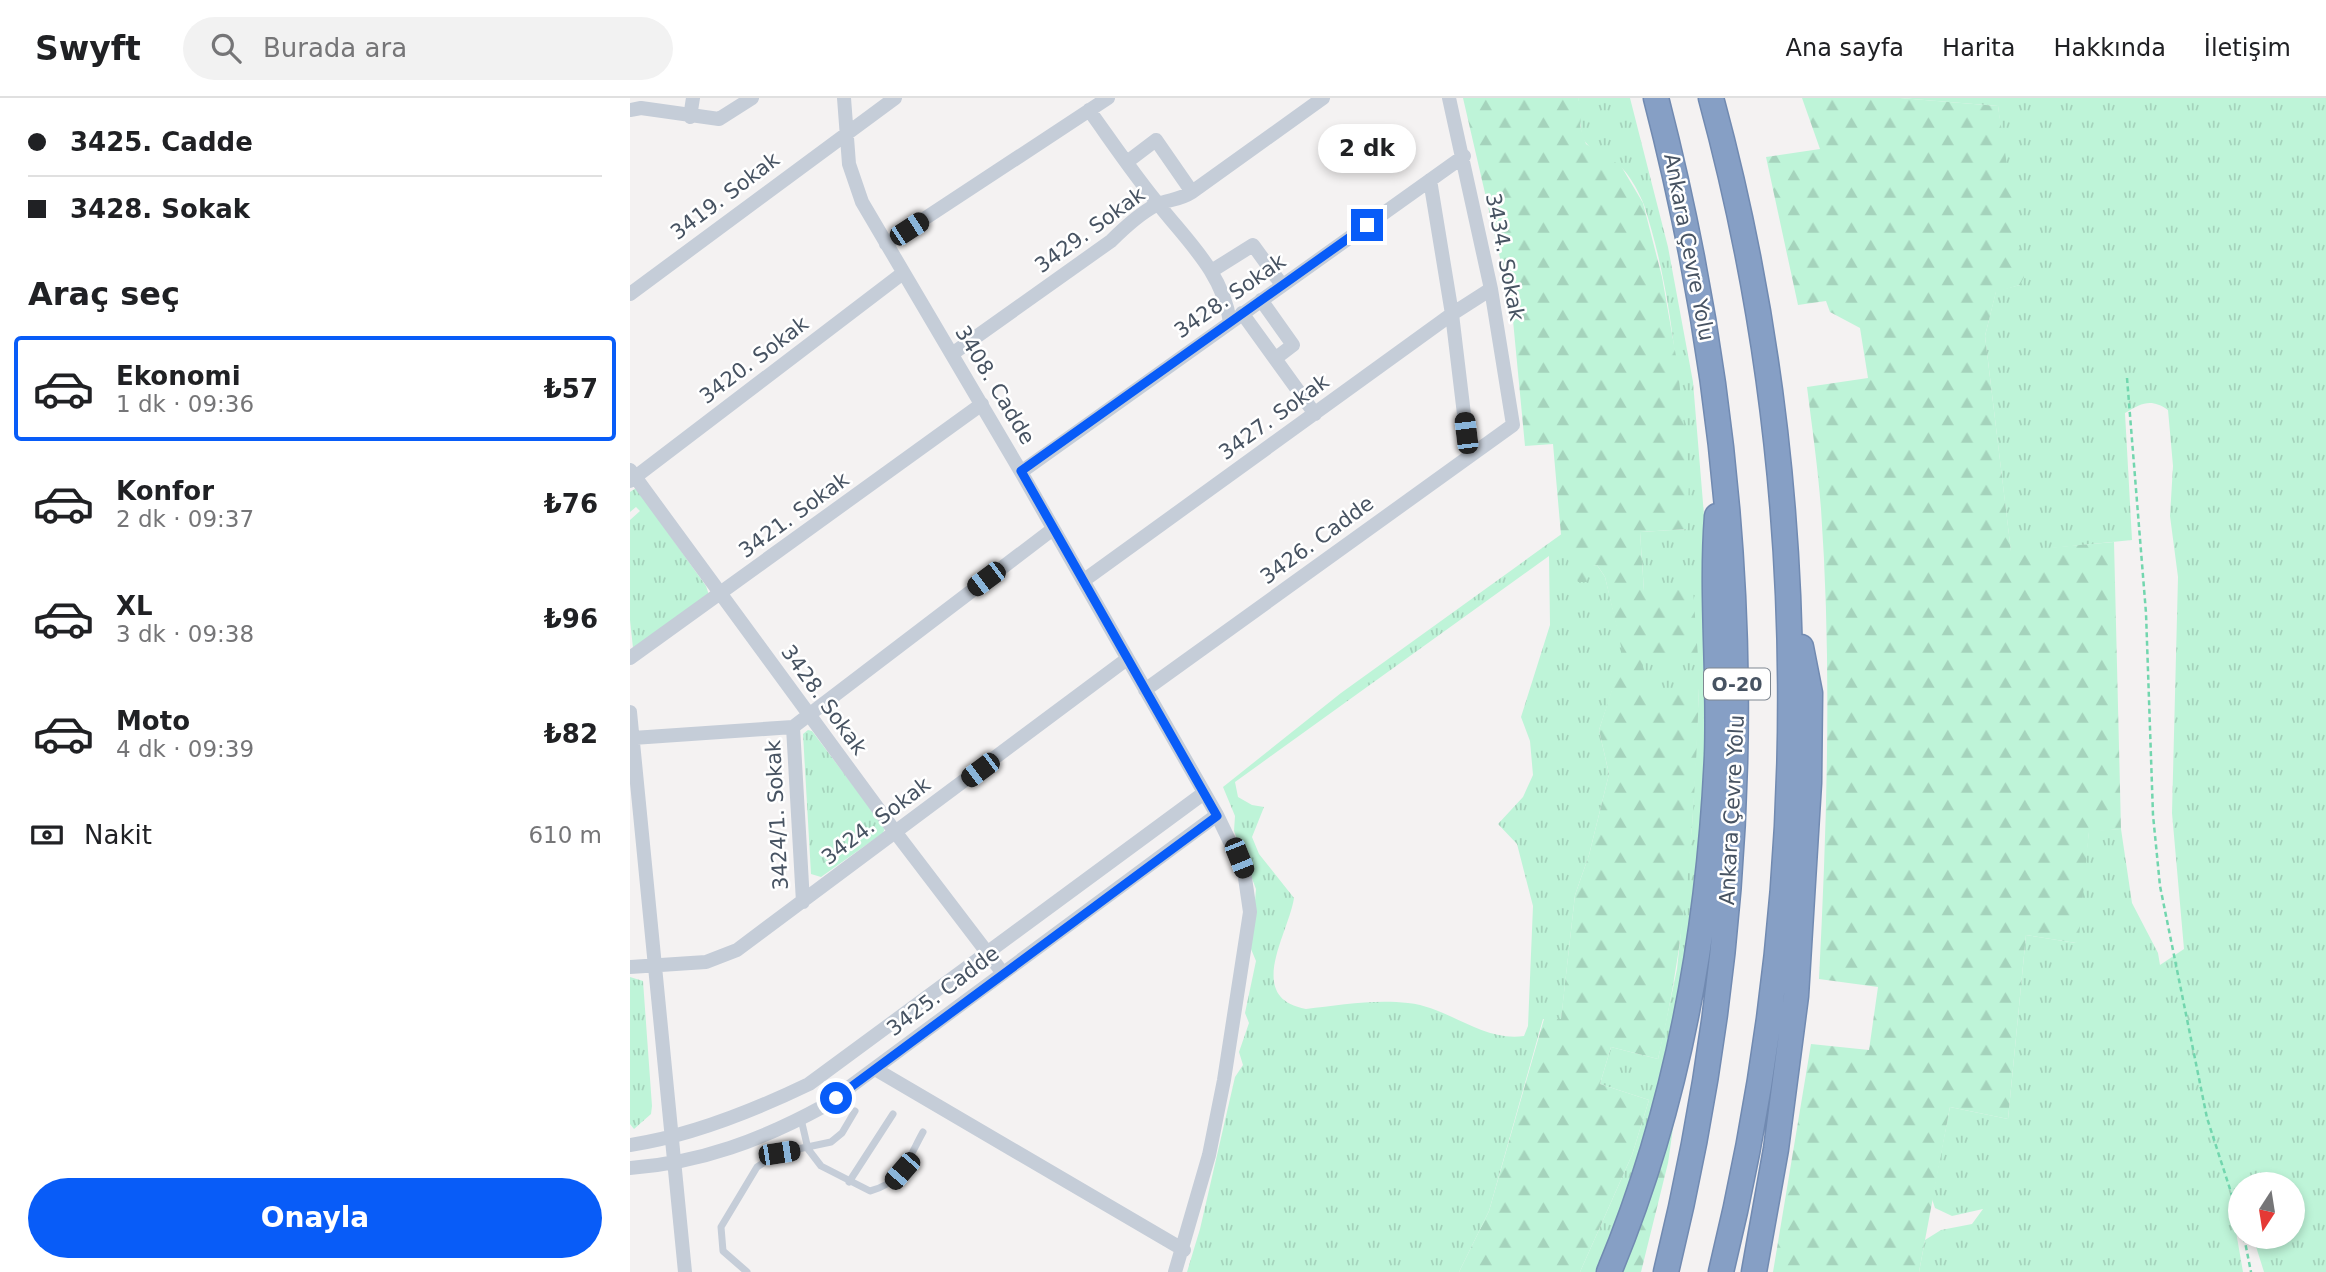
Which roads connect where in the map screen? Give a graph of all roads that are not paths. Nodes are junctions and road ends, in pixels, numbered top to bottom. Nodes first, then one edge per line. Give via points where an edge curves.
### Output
1 (693, 98) edge
2 (752, 98) edge
3 (845, 98) edge
4 (895, 98) edge
5 (1323, 98) edge
6 (1449, 98) edge
7 (1656, 98) edge
8 (1711, 98) edge
9 (1105, 99) edge
10 (630, 110) edge
11 (1089, 110) junction
12 (690, 117) junction
13 (846, 132) junction
14 (1464, 156) junction
15 (1127, 162) junction
16 (1430, 180) junction
17 (1192, 192) junction
18 (1158, 204) junction
19 (886, 244) junction
20 (1213, 270) junction
21 (903, 273) junction
22 (1282, 285) junction
23 (1492, 289) junction
24 (630, 294) edge
25 (1261, 300) junction
26 (1452, 314) junction
27 (1236, 317) junction
28 (952, 354) junction
29 (1276, 358) junction
30 (982, 404) junction
31 (1315, 414) junction
32 (1513, 425) joint
33 (1722, 449) junction
34 (1469, 456) junction
35 (1021, 471) junction
36 (632, 476) edge
37 (1053, 529) junction
38 (1786, 567) junction
39 (1083, 581) junction
40 (720, 595) junction
41 (630, 658) edge
42 (1127, 659) junction
43 (1145, 690) junction
44 (630, 712) edge
45 (809, 715) junction
46 (793, 727) junction
47 (633, 738) junction
48 (1204, 793) junction
49 (1217, 816) junction
50 (896, 833) junction
51 (803, 902) junction
52 (987, 951) junction
53 (656, 966) junction
54 (630, 967) edge
55 (1002, 972) junction
56 (876, 1069) junction
57 (855, 1111) dead end
58 (893, 1114) dead end
59 (801, 1119) junction
60 (923, 1132) dead end
61 (671, 1138) junction
62 (630, 1145) edge
63 (808, 1149) junction
64 (675, 1165) junction
65 (630, 1168) edge
66 (849, 1182) junction
67 (1184, 1251) junction
68 (685, 1272) edge
69 (747, 1272) edge
70 (1175, 1272) edge
71 (1609, 1272) edge
72 (1666, 1272) edge
73 (1721, 1272) edge
74 (1754, 1272) edge

1 - 12 street
2 - 12 street via 719,119
3 - 13 street, 3408. Cadde
4 - 13 street, 3419. Sokak
5 - 17 street, 3429. Sokak
6 - 14 street, 3434. Sokak
7 - 33 highway, Ankara Çevre Yolu / O-20 via 1708,340
8 - 38 highway, O-20 via 1731,170 1763,338
9 - 11 street
10 - 12 street
11 - 15 street
11 - 19 street
13 - 19 street, 3408. Cadde via 849,164 862,202
13 - 24 street, 3419. Sokak
14 - 16 street, 3428. Sokak
14 - 23 street, 3434. Sokak
15 - 17 street via 1156,140
15 - 18 street
16 - 22 street, 3428. Sokak
16 - 26 street
17 - 18 street, 3429. Sokak
18 - 20 street
18 - 28 street, 3429. Sokak
19 - 21 street, 3408. Cadde
20 - 22 street via 1253,245
20 - 27 street
21 - 28 street, 3408. Cadde
21 - 36 street, 3420. Sokak
22 - 25 street, 3428. Sokak
23 - 26 street, 3427. Sokak
23 - 32 street, 3434. Sokak
25 - 27 street, 3428. Sokak
25 - 29 street via 1293,345
26 - 31 street, 3427. Sokak
26 - 34 street
27 - 29 street
27 - 35 street, 3428. Sokak
28 - 30 street, 3408. Cadde
29 - 31 street
30 - 35 street, 3408. Cadde
30 - 40 street, 3421. Sokak
31 - 39 street, 3427. Sokak
32 - 34 street, 3426. Cadde
33 - 71 highway via 1714,550 1717,753 1701,922 1688,1010 1665,1105
33 - 72 highway, Ankara Çevre Yolu / O-20 via 1737,627 1733,838 1725,941 1703,1103
34 - 43 street, 3426. Cadde
35 - 37 street, 3408. Cadde
36 - 40 street, 3428. Sokak
37 - 39 street, 3408. Cadde
37 - 45 street
38 - 73 highway, O-20 via 1789,766 1778,937 1753,1126
38 - 74 highway via 1810,693 1809,783 1790,1057
39 - 42 street, 3408. Cadde
40 - 41 street, 3421. Sokak
40 - 45 street, 3428. Sokak
42 - 43 street, 3408. Cadde
42 - 50 street, 3424. Sokak
43 - 48 street, 3408. Cadde
44 - 47 street
45 - 46 street
45 - 50 street, 3428. Sokak
46 - 47 street
46 - 51 street, 3424/1. Sokak
47 - 53 street
48 - 49 street, 3408. Cadde
48 - 52 street, 3425. Cadde
49 - 55 street, 3425. Cadde
49 - 67 street, 3408. Cadde via 1244,871 1250,912 1224,1080
50 - 51 street, 3424. Sokak
50 - 52 street, 3428. Sokak
51 - 53 street, 3424. Sokak via 722,958
52 - 55 street, 3428. Sokak
52 - 61 street, 3425. Cadde via 809,1084
53 - 54 street, 3424. Sokak
53 - 61 street
55 - 56 street, 3425. Cadde
56 - 59 street, 3425. Cadde
56 - 67 street
57 - 63 lane via 831,1142
58 - 66 lane
59 - 63 lane
59 - 64 street, 3425. Cadde
60 - 66 lane via 902,1171 887,1187 870,1191
61 - 62 street, 3425. Cadde
61 - 64 street
63 - 66 lane via 821,1166
63 - 69 lane via 779,1153 757,1167 721,1227 723,1251
64 - 65 street, 3425. Cadde
64 - 68 street
67 - 70 street, 3408. Cadde

